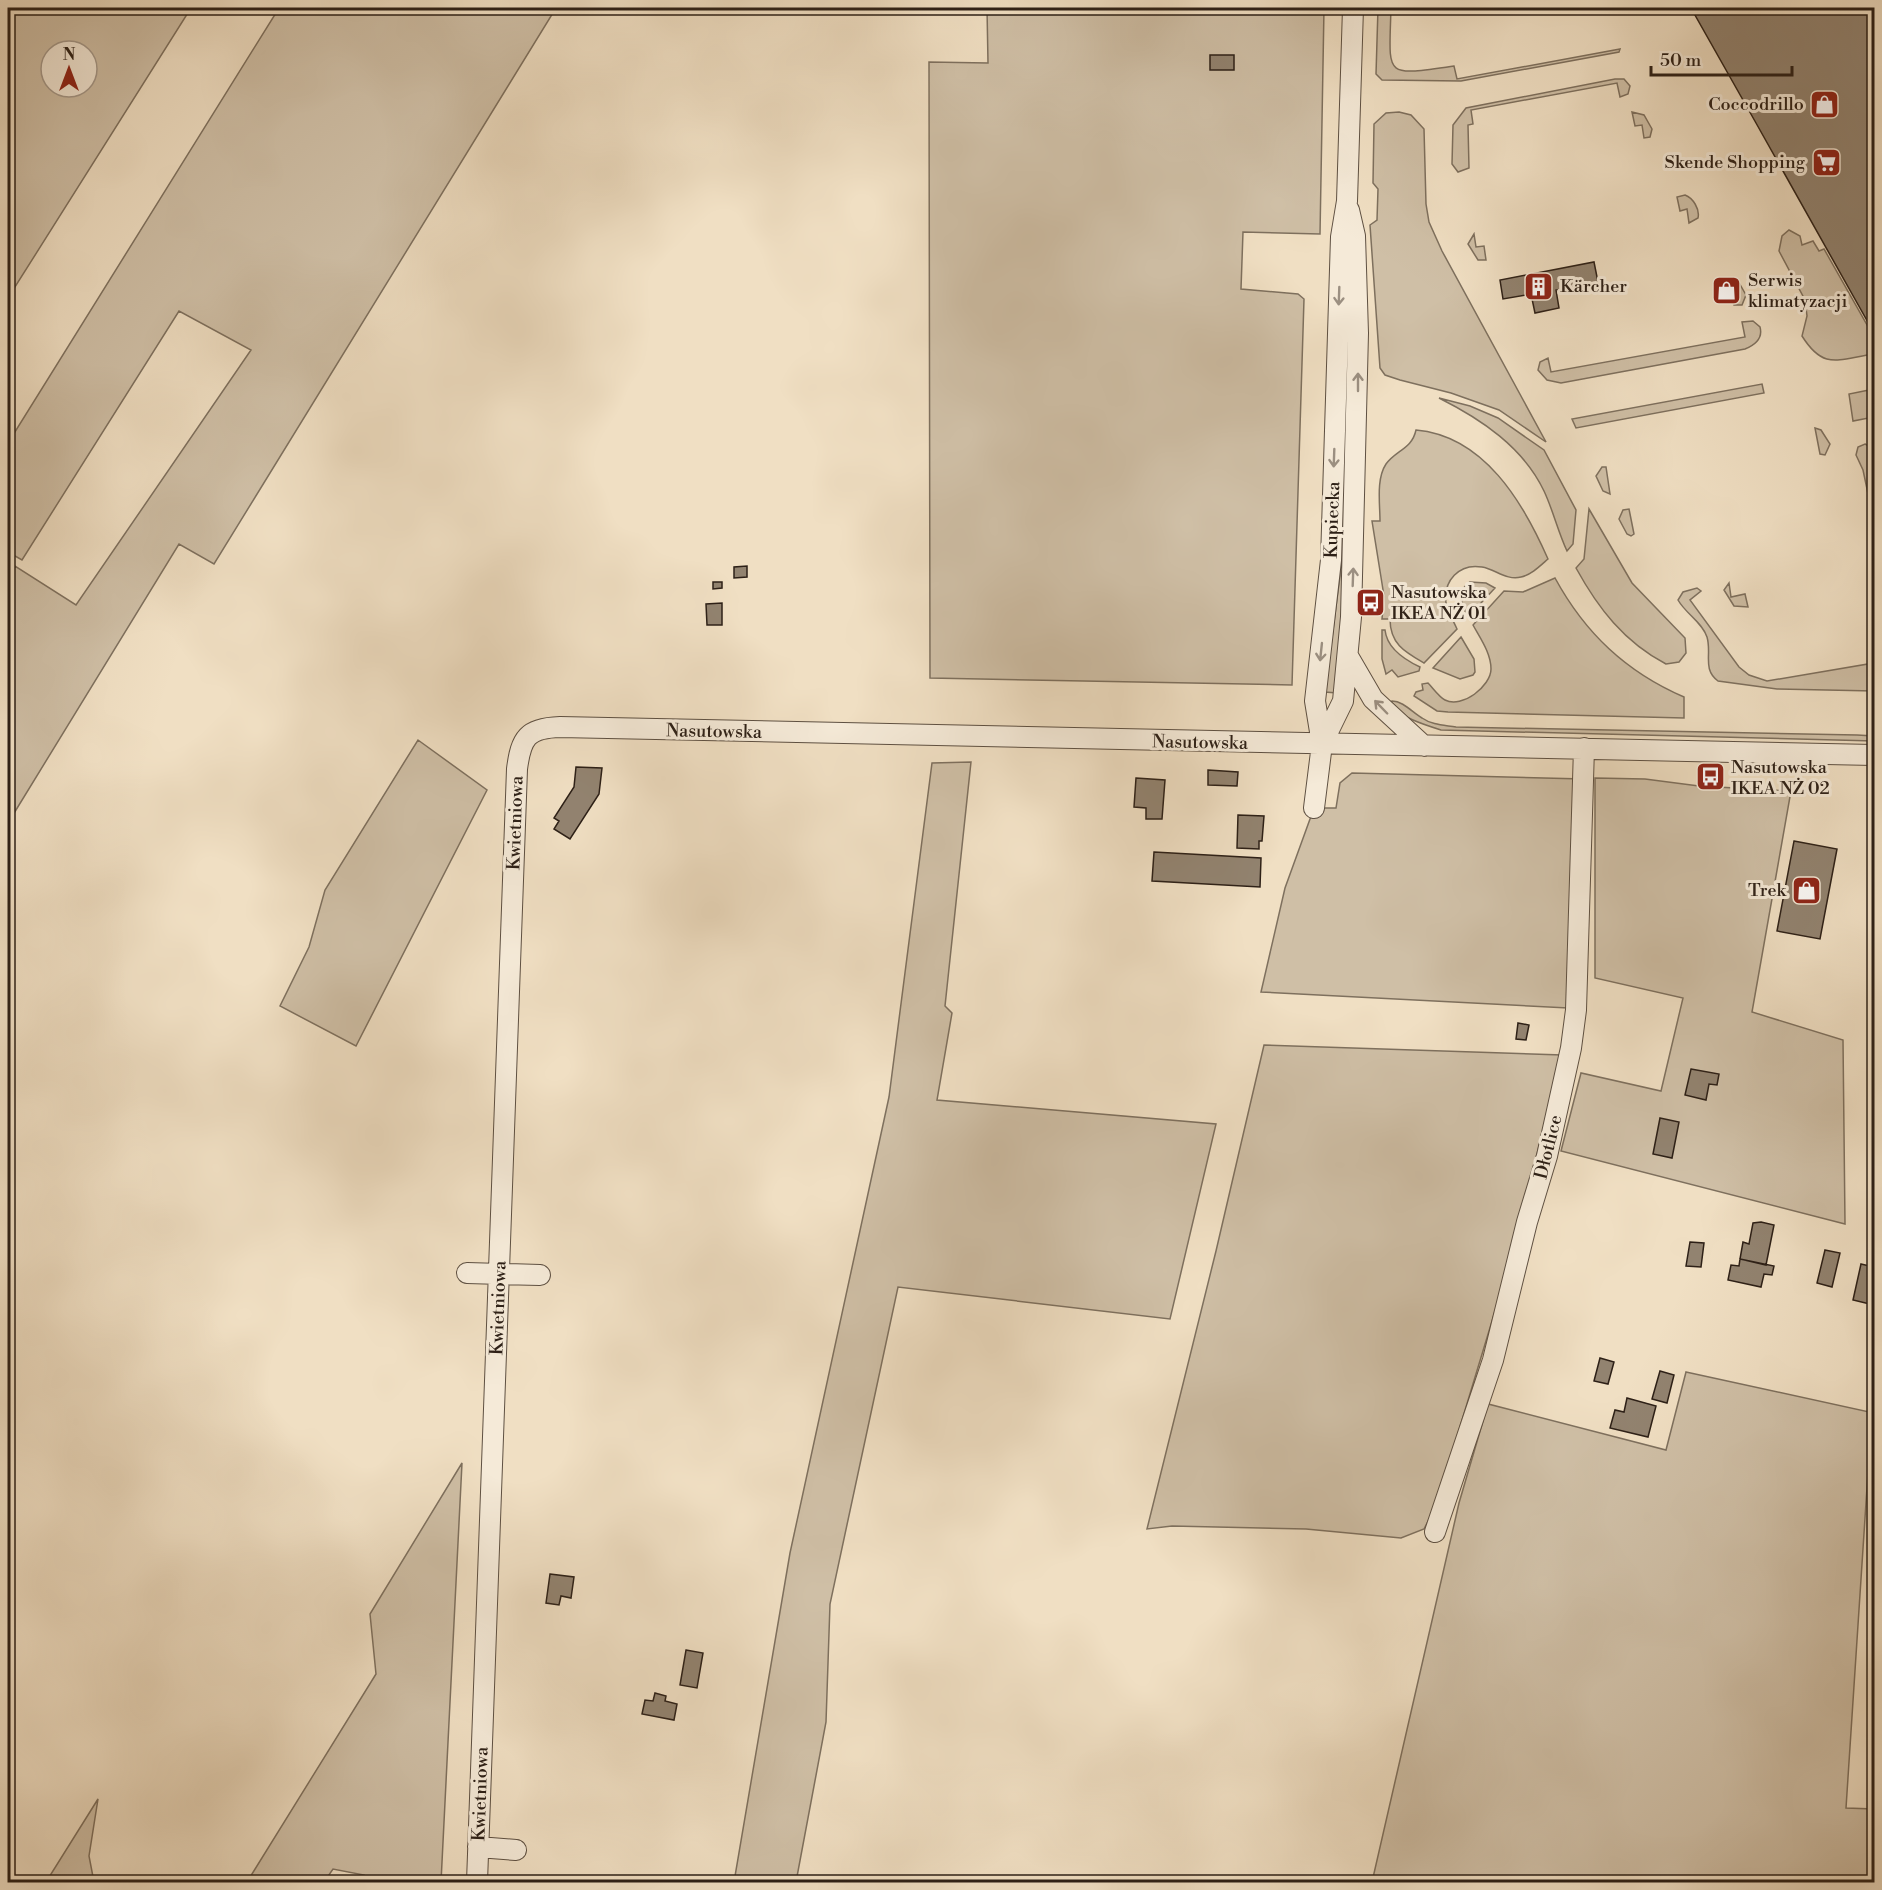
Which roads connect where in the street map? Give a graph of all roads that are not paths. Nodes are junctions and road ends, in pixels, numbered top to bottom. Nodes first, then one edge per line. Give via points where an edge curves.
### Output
1 (1353, 8) edge
2 (1347, 201) junction
3 (1348, 656) junction
4 (526, 736) joint
5 (1322, 744) junction
6 (1424, 746) junction
7 (1584, 748) junction
8 (1875, 755) edge
9 (1314, 807) dead end
10 (467, 1273) dead end
11 (499, 1274) junction
12 (540, 1275) dead end
13 (1435, 1532) dead end
14 (478, 1848) junction
15 (516, 1850) dead end
16 (477, 1882) edge

1 - 2 street, Kupiecka
3 -> 2 street, Kupiecka via 1358,333 1355,236
2 -> 5 street, Kupiecka via 1341,237 1331,560 1315,701
3 - 5 street, Kupiecka via 1340,709
6 -> 3 street via 1373,699
4 - 5 street, Nasutowska via 560,728
4 - 11 street, Kwietniowa via 517,769
5 - 6 street, Nasutowska
5 - 9 street
6 - 7 street, Nasutowska
7 - 8 street, Nasutowska
7 - 13 street, Dłotlice via 1576,1010 1571,1048 1493,1360
10 - 11 street
11 - 12 street
11 - 14 street, Kwietniowa
14 - 15 street
14 - 16 street, Kwietniowa

